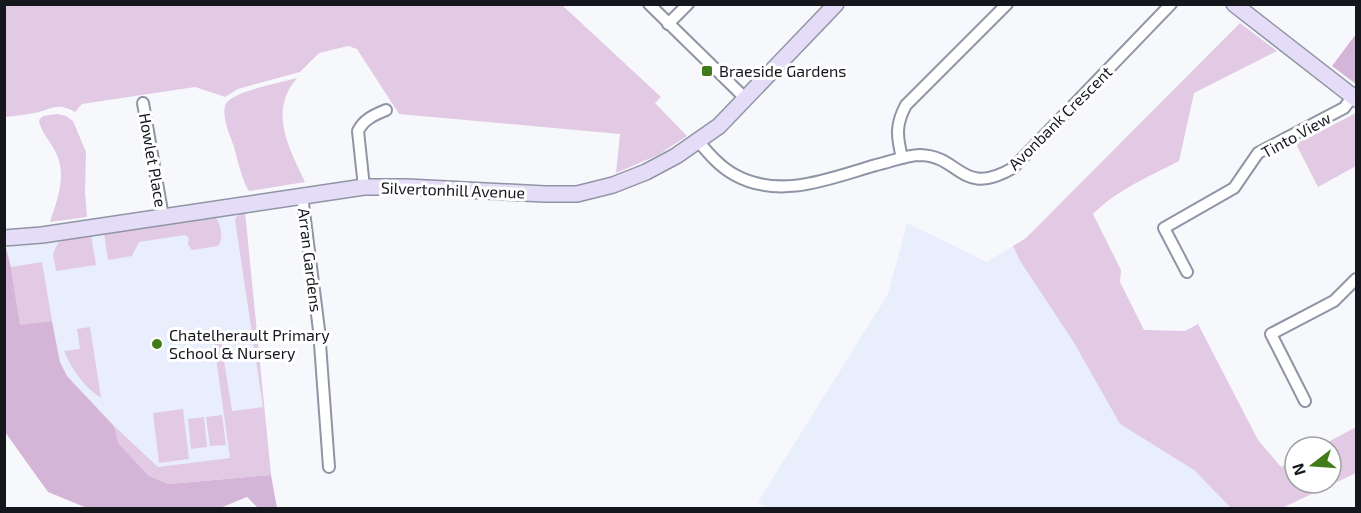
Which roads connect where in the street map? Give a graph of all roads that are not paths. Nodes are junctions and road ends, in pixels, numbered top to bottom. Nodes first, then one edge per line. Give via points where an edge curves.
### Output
1 (649, 4) edge
2 (688, 4) edge
3 (836, 4) edge
4 (1007, 4) edge
5 (1171, 4) edge
6 (1234, 4) edge
7 (668, 24) junction
8 (1354, 97) edge
9 (745, 98) junction
10 (143, 103) dead end
11 (386, 110) dead end
12 (698, 141) junction
13 (902, 158) junction
14 (364, 187) junction
15 (302, 196) junction
16 (163, 217) junction
17 (4, 238) edge
18 (1187, 272) dead end
19 (1356, 279) edge
20 (1305, 401) dead end
21 (329, 468) dead end

1 - 7 street
2 - 7 street
3 - 9 street, Silvertonhill Avenue
4 - 13 street via 906,105 896,131
5 - 13 street, Avonbank Crescent via 1013,168 997,177 980,179 965,176 937,159 921,155
6 - 8 street
7 - 9 street
8 - 18 street, Tinto View via 1344,108 1258,153 1234,188 1164,228
9 - 12 street, Silvertonhill Avenue via 719,126
10 - 16 street, Howlet Place
11 - 14 street via 362,123 358,131
12 - 13 street, Avonbank Crescent via 734,175 772,187 795,187
12 - 14 street, Silvertonhill Avenue via 646,172 577,194
14 - 15 street, Silvertonhill Avenue
15 - 16 street, Silvertonhill Avenue
15 - 21 street, Arran Gardens via 319,330
16 - 17 street, Silvertonhill Avenue
19 - 20 street via 1334,301 1271,333

